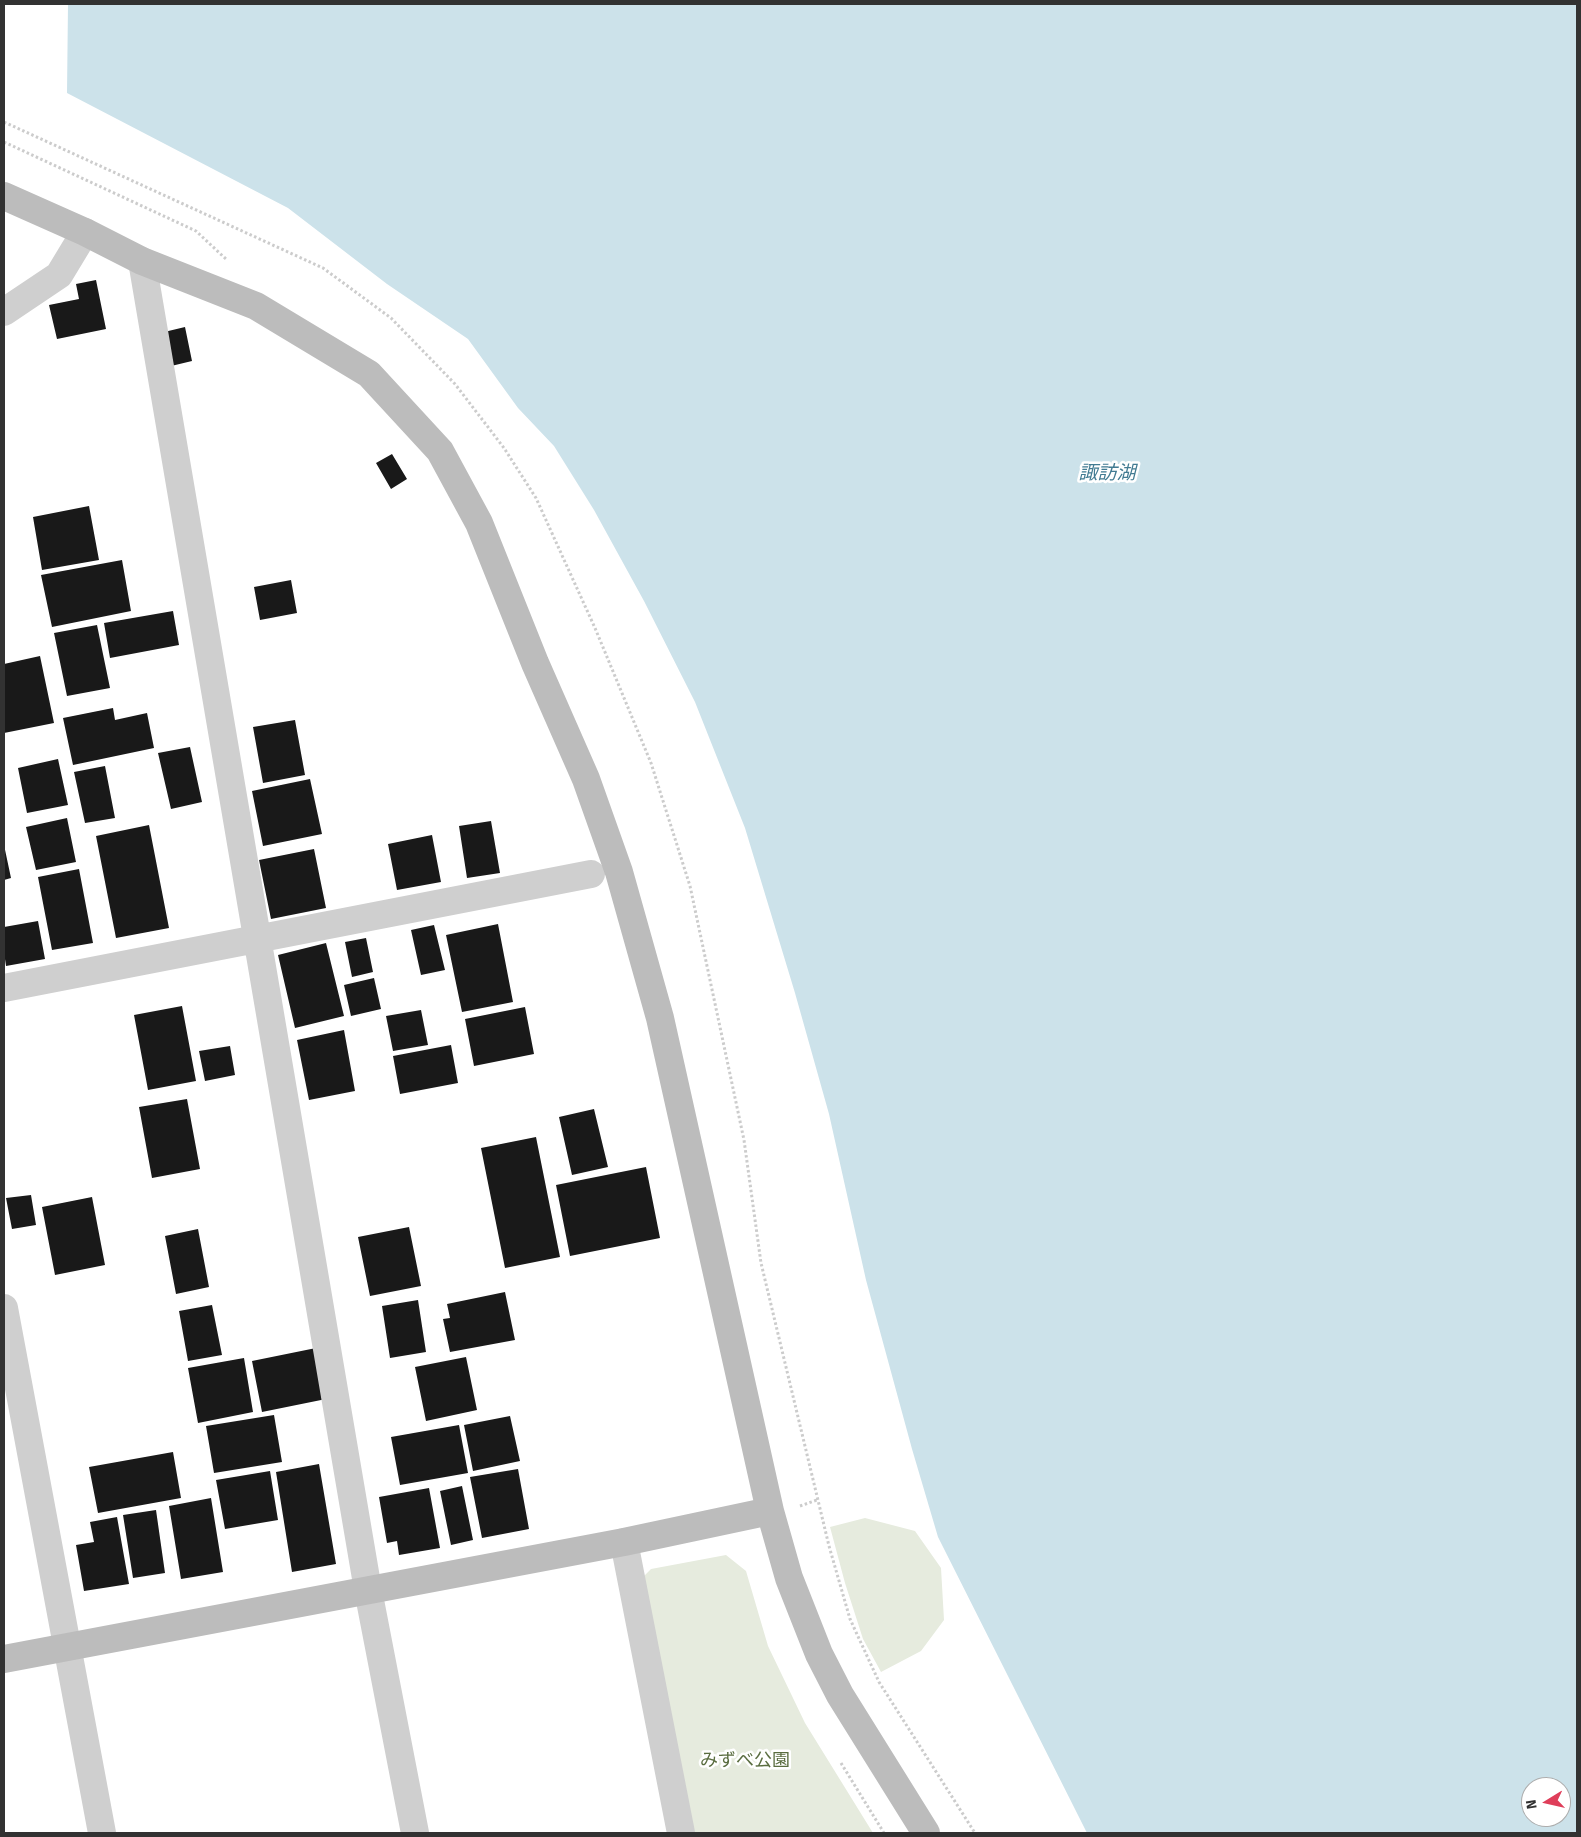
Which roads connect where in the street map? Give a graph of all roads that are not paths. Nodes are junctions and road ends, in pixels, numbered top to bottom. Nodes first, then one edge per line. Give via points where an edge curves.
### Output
1 (4, 196) edge
2 (85, 232) junction
3 (142, 261) junction
4 (4, 312) edge
5 (591, 874) dead end
6 (257, 939) junction
7 (4, 988) edge
8 (4, 1308) edge
9 (770, 1511) junction
10 (624, 1542) junction
11 (368, 1590) junction
12 (67, 1646) junction
13 (4, 1658) edge
14 (102, 1833) edge
15 (415, 1833) edge
16 (681, 1833) edge
17 (926, 1833) edge

1 - 2 street
2 - 3 street
2 - 4 street via 59,274
3 - 6 street
3 - 9 street via 256,306 369,374 440,451 479,523 586,779 619,872 660,1018
5 - 6 street
6 - 7 street
6 - 11 street
8 - 12 street
9 - 10 street
9 - 17 street via 788,1578 820,1654 840,1695
10 - 11 street
10 - 16 street
11 - 12 street
11 - 15 street
12 - 13 street
12 - 14 street

